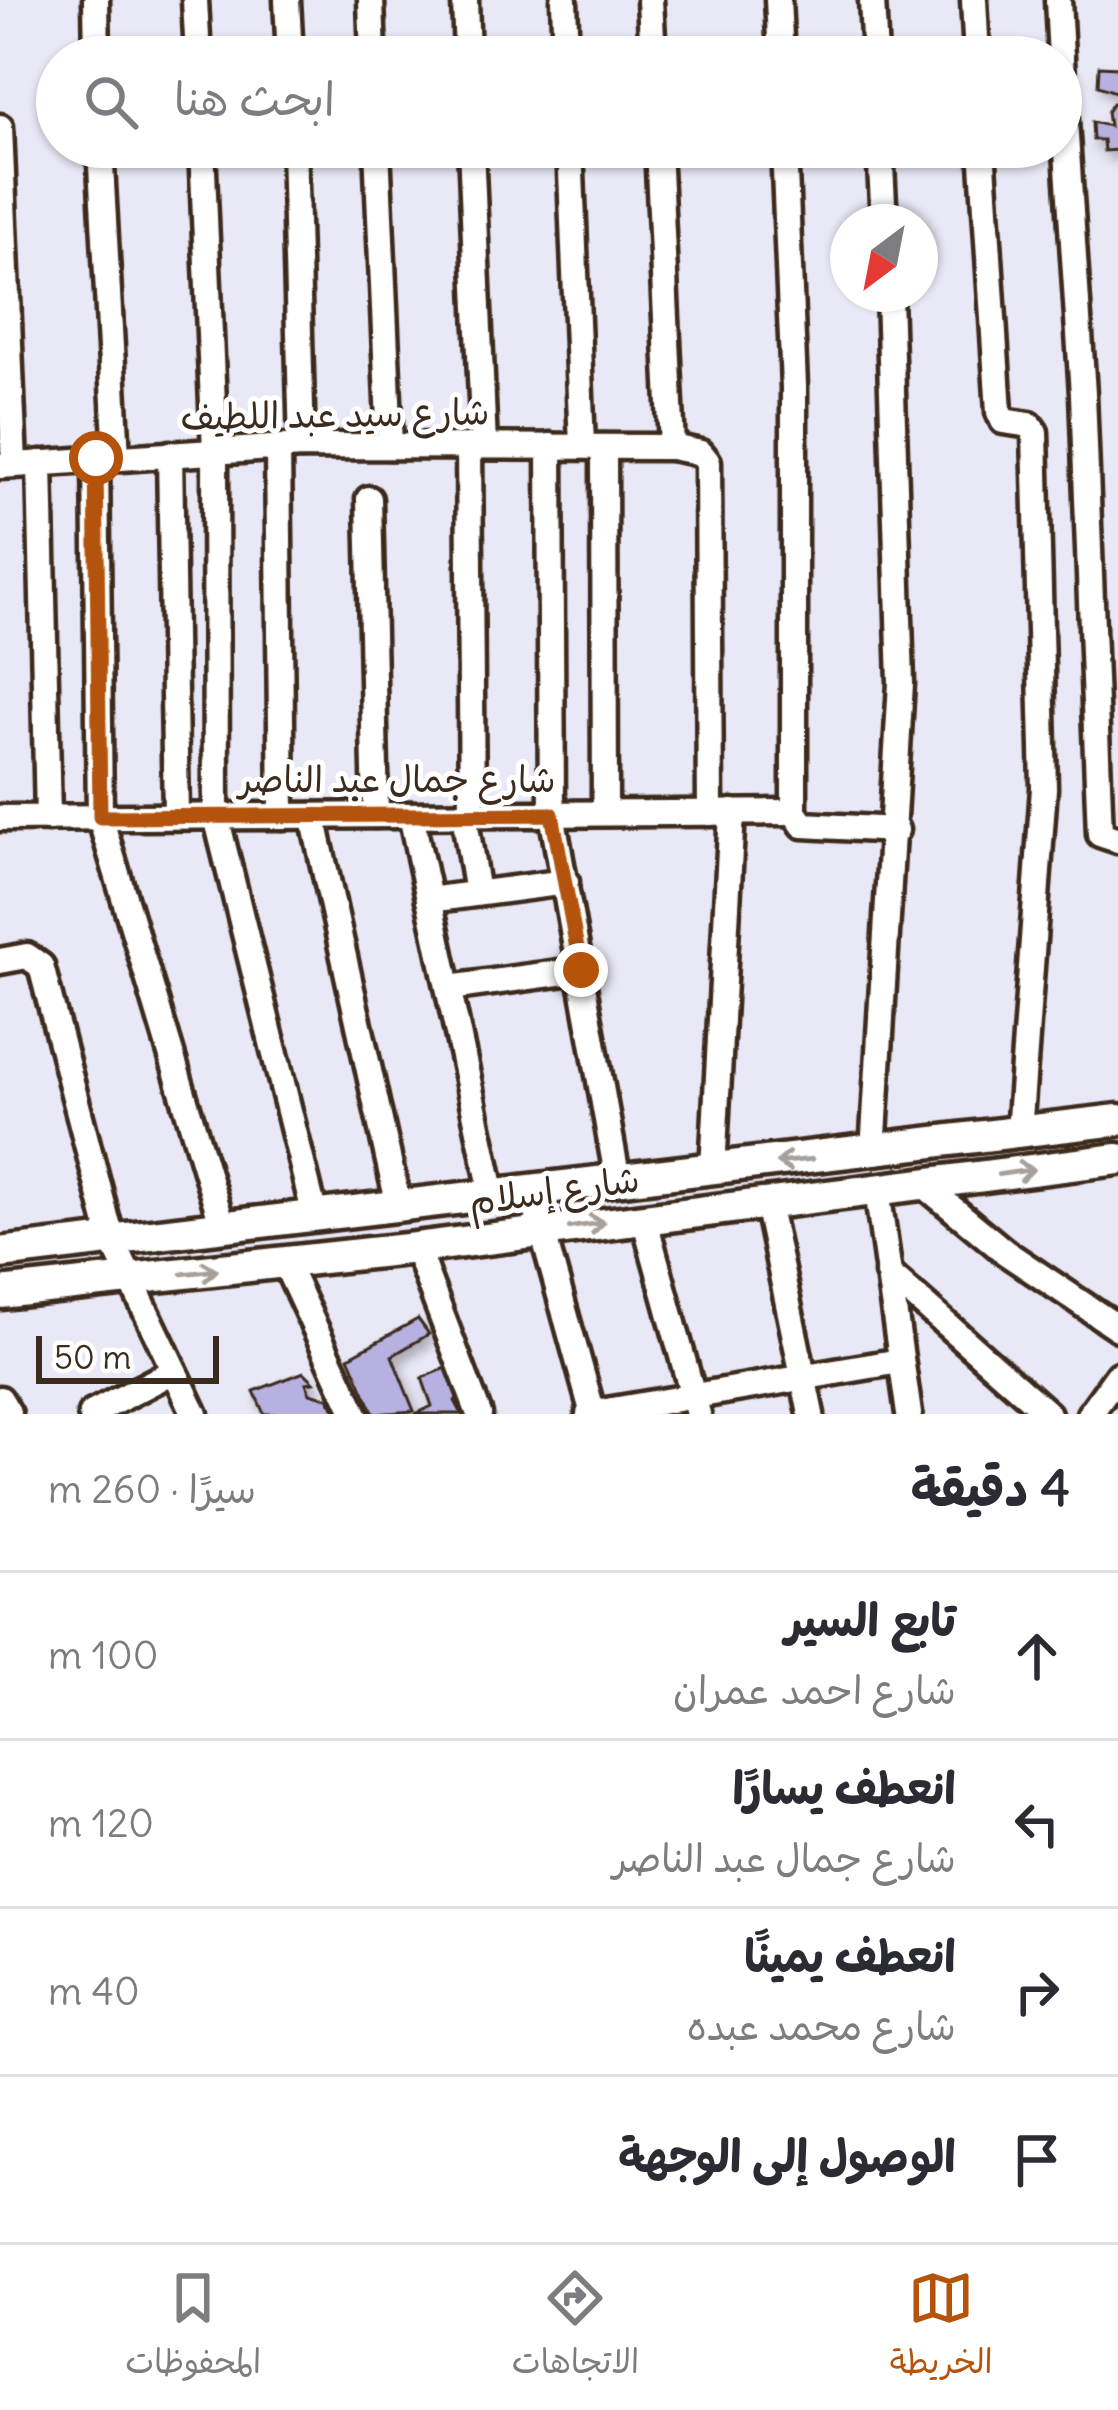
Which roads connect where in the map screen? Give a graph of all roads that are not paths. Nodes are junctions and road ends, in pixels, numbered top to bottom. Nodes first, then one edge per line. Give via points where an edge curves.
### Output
1 (96, 0) edge
2 (195, 0) edge
3 (286, 0) edge
4 (370, 0) edge
5 (465, 0) edge
6 (564, 0) edge
7 (650, 0) edge
8 (778, 0) edge
9 (872, 0) edge
10 (974, 0) edge
11 (1058, 0) edge
12 (97, 36) edge
13 (197, 36) edge
14 (289, 36) edge
15 (372, 36) edge
16 (466, 36) edge
17 (565, 36) edge
18 (652, 36) edge
19 (780, 36) edge
20 (874, 36) edge
21 (976, 36) edge
22 (1060, 36) edge
23 (0, 127) edge
24 (100, 168) edge
25 (203, 168) edge
26 (294, 168) edge
27 (378, 168) edge
28 (471, 168) edge
29 (572, 168) edge
30 (659, 168) edge
31 (785, 168) edge
32 (881, 168) edge
33 (983, 168) edge
34 (1068, 168) edge
35 (883, 204) edge
36 (890, 312) edge
37 (390, 446) junction
38 (477, 446) junction
39 (550, 446) junction
40 (290, 447) junction
41 (593, 447) junction
42 (671, 447) junction
43 (215, 451) junction
44 (170, 454) junction
45 (106, 457) junction
46 (40, 463) junction
47 (7, 465) edge
48 (369, 499) dead end
49 (794, 812) junction
50 (605, 813) junction
51 (721, 813) junction
52 (468, 814) junction
53 (552, 814) junction
54 (376, 815) junction
55 (411, 815) junction
56 (216, 816) junction
57 (282, 816) junction
58 (314, 816) junction
59 (100, 817) junction
60 (176, 817) junction
61 (0, 818) edge
62 (48, 818) junction
63 (896, 830) junction
64 (1118, 840) edge
65 (566, 882) junction
66 (476, 892) junction
67 (429, 900) junction
68 (0, 961) edge
69 (581, 970) junction
70 (449, 988) junction
71 (1118, 1120) edge
72 (1019, 1132) junction
73 (873, 1152) junction
74 (1118, 1159) edge
75 (712, 1170) junction
76 (618, 1181) junction
77 (923, 1184) junction
78 (877, 1190) junction
79 (531, 1191) junction
80 (493, 1196) junction
81 (767, 1202) junction
82 (399, 1207) junction
83 (315, 1216) junction
84 (644, 1217) junction
85 (224, 1227) junction
86 (538, 1232) junction
87 (112, 1240) junction
88 (416, 1248) junction
89 (0, 1253) edge
90 (285, 1263) junction
91 (888, 1273) junction
92 (127, 1280) junction
93 (0, 1293) edge
94 (1118, 1328) edge
95 (900, 1361) junction
96 (172, 1372) junction
97 (1118, 1375) edge
98 (803, 1376) junction
99 (0, 1399) edge
100 (695, 1404) edge
101 (10, 1414) edge
102 (91, 1414) edge
103 (195, 1414) edge
104 (355, 1414) edge
105 (479, 1414) edge
106 (591, 1414) edge
107 (811, 1414) edge
108 (909, 1414) edge
109 (1048, 1414) edge
110 (1090, 1414) edge

1 - 12 street
2 - 13 street
3 - 14 street
4 - 15 street
5 - 16 street
6 - 17 street
7 - 18 street
8 - 19 street
9 - 20 street
10 - 21 street
11 - 22 street
23 - 47 street
24 - 45 street
25 - 43 street
26 - 40 street
27 - 37 street
28 - 38 street
29 - 41 street
30 - 42 street
31 - 49 street via 794,387
32 - 35 street
33 - 72 street via 999,412 1035,431 1043,788
34 - 64 street via 1100,833
36 - 63 street via 901,619
37 - 38 street, شارع سيد عبد اللطيف
37 - 40 street, شارع سيد عبد اللطيف
38 - 39 street, شارع سيد عبد اللطيف
38 - 52 street
39 - 41 street, شارع سيد عبد اللطيف
39 - 53 street
40 - 43 street, شارع سيد عبد اللطيف
40 - 57 street
41 - 42 street, شارع سيد عبد اللطيف
41 - 50 street
42 - 51 street via 708,461
43 - 44 street, شارع سيد عبد اللطيف
43 - 56 street
44 - 45 street, شارع سيد عبد اللطيف
44 - 60 street
45 - 46 street, شارع سيد عبد اللطيف
45 - 59 street
46 - 47 street, شارع سيد عبد اللطيف
46 - 62 street
48 - 54 street
49 - 51 street, شارع جمال عبد الناصر
49 - 63 street, شارع جمال عبد الناصر via 803,825
50 - 51 street, شارع جمال عبد الناصر
50 - 53 street, شارع جمال عبد الناصر
51 - 75 street
52 - 53 street, شارع جمال عبد الناصر
52 - 55 street, شارع جمال عبد الناصر
52 - 66 street
53 - 65 street
54 - 55 street, شارع جمال عبد الناصر
54 - 58 street, شارع جمال عبد الناصر
55 - 67 street
56 - 57 street, شارع جمال عبد الناصر
56 - 60 street, شارع جمال عبد الناصر
56 - 83 street
57 - 58 street, شارع جمال عبد الناصر
58 - 82 street
59 - 60 street, شارع جمال عبد الناصر
59 - 62 street, شارع جمال عبد الناصر
59 - 85 street
61 - 62 street, شارع جمال عبد الناصر
63 - 73 street
65 - 66 street
65 - 69 street
66 - 67 street
67 - 70 street
68 - 87 street via 27,956 41,966
69 - 70 street
69 - 76 street
70 - 80 street
71 - 72 street, شارع إسلام
72 - 73 street, شارع إسلام
73 -> 75 street, شارع إسلام
77 -> 74 street, شارع إسلام
75 - 76 street, شارع إسلام
76 - 79 street, شارع إسلام
77 - 78 street, شارع إسلام
77 - 94 street via 983,1236
78 - 81 street, شارع إسلام
78 - 91 street
79 - 80 street, شارع إسلام
79 - 86 street
80 - 82 street, شارع إسلام
81 - 84 street, شارع إسلام
81 - 98 street
82 - 83 street, شارع إسلام
83 - 85 street, شارع إسلام
86 -> 84 street, شارع إسلام
84 - 100 street
85 - 87 street, شارع إسلام
86 - 88 street, شارع إسلام
86 - 106 street
87 - 89 street, شارع إسلام
87 - 92 street
88 - 90 street, شارع إسلام
88 - 105 street
92 -> 90 street, شارع إسلام
90 - 104 street
91 - 95 street
91 - 109 street
92 - 93 street, شارع إسلام
92 - 96 street
95 - 98 street
95 - 108 street
96 - 102 street
96 - 103 street
97 - 110 street
98 - 100 street
98 - 107 street
99 - 101 street
100 - 106 street

